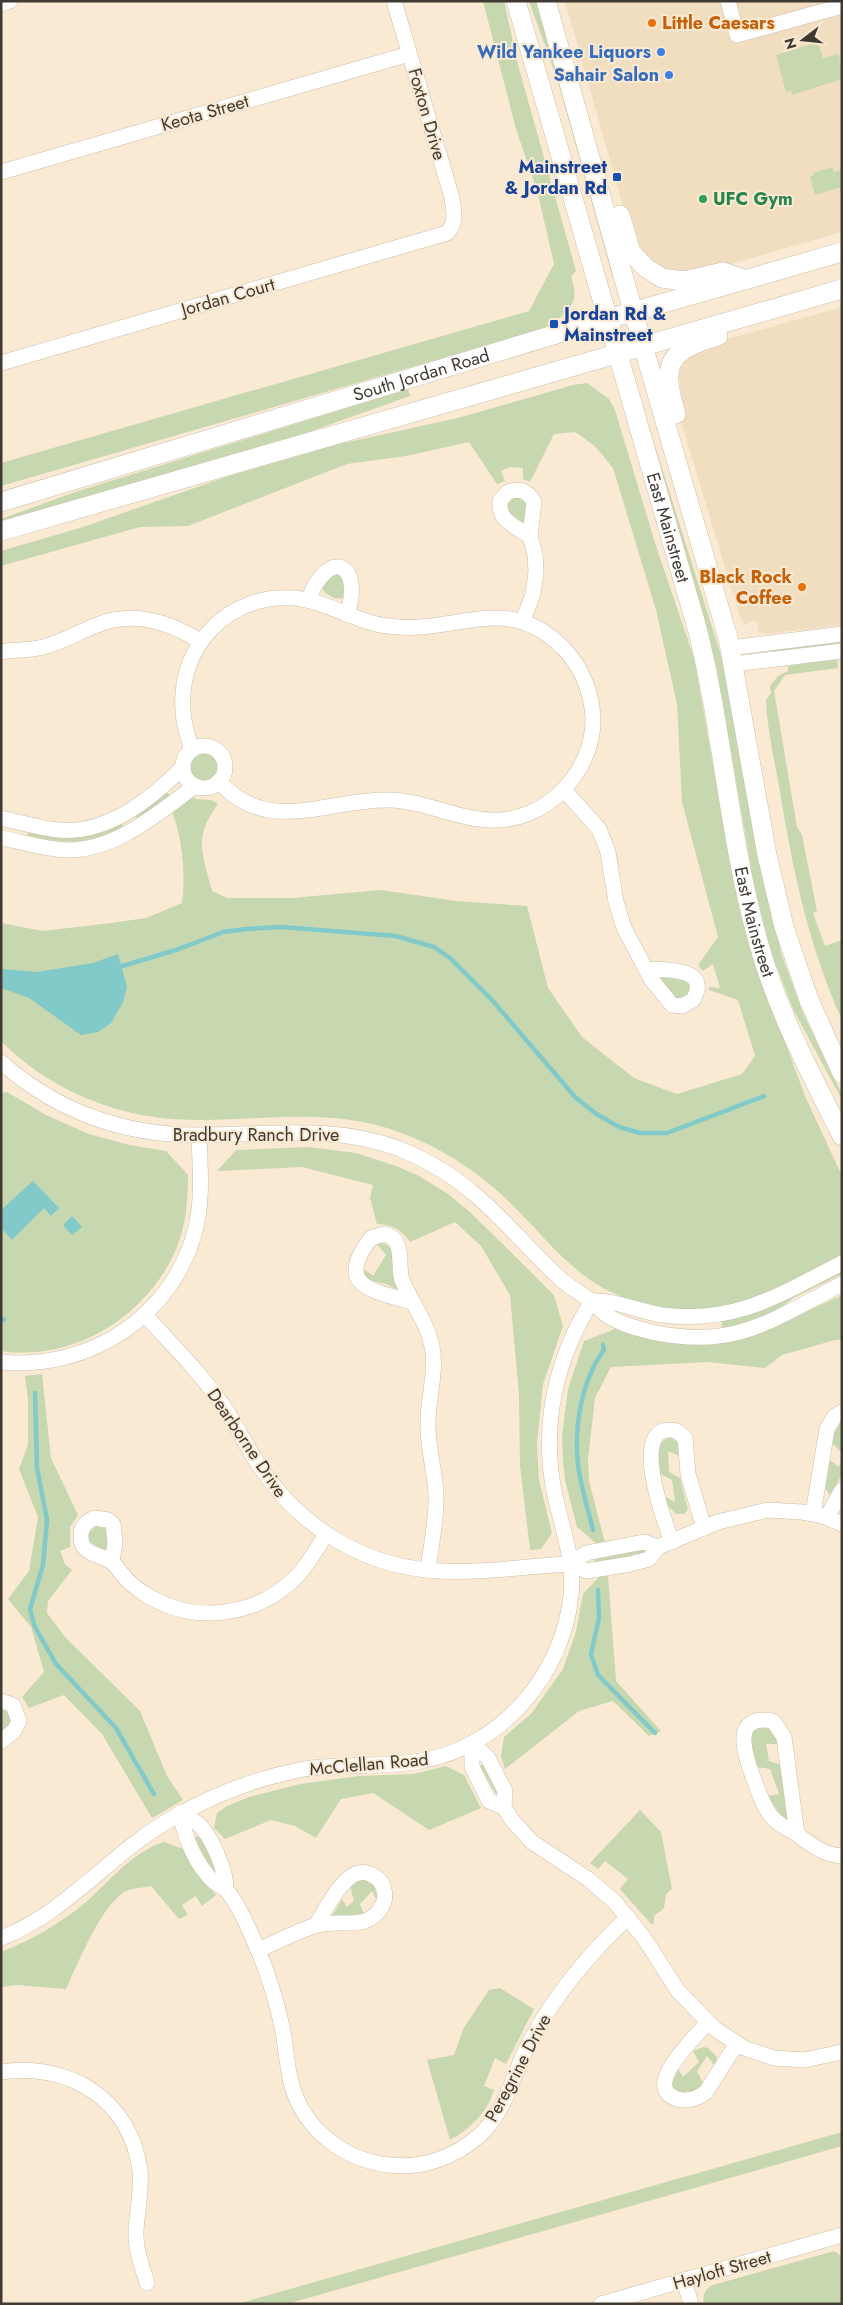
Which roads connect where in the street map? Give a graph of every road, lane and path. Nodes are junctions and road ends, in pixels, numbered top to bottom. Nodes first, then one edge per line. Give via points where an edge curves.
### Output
1 (10, 1) edge
2 (394, 1) edge
3 (516, 1) edge
4 (546, 1) edge
5 (728, 1) edge
6 (1, 4) edge
7 (842, 6) edge
8 (410, 54) junction
9 (591, 162) junction
10 (1, 172) edge
11 (453, 227) joint
12 (842, 252) edge
13 (746, 280) junction
14 (842, 289) edge
15 (777, 307) junction
16 (633, 311) junction
17 (606, 319) junction
18 (642, 345) junction
19 (616, 353) junction
20 (1, 363) edge
21 (1, 502) edge
22 (696, 526) junction
23 (1, 531) edge
24 (530, 536) dead end
25 (308, 600) junction
26 (347, 616) junction
27 (523, 621) junction
28 (842, 634) edge
29 (200, 641) junction
30 (4, 646) edge
31 (842, 651) edge
32 (732, 656) junction
33 (192, 750) junction
34 (183, 767) junction
35 (220, 781) junction
36 (195, 786) junction
37 (564, 790) junction
38 (125, 813) junction
39 (1, 818) edge
40 (21, 822) junction
41 (135, 828) junction
42 (1, 838) edge
43 (17, 841) junction
44 (646, 969) dead end
45 (1, 1062) edge
46 (842, 1073) edge
47 (199, 1135) junction
48 (842, 1136) edge
49 (842, 1263) edge
50 (842, 1284) edge
51 (592, 1301) junction
52 (412, 1302) junction
53 (145, 1315) junction
54 (1, 1362) edge
55 (842, 1412) edge
56 (842, 1490) edge
57 (820, 1516) junction
58 (842, 1524) edge
59 (704, 1528) junction
60 (326, 1534) junction
61 (665, 1545) junction
62 (112, 1562) dead end
63 (570, 1564) junction
64 (428, 1570) junction
65 (1, 1701) edge
66 (1, 1742) edge
67 (472, 1743) junction
68 (180, 1813) junction
69 (797, 1834) junction
70 (842, 1856) edge
71 (628, 1917) junction
72 (316, 1925) junction
73 (1, 1938) edge
74 (258, 1950) junction
75 (708, 2022) junction
76 (736, 2044) junction
77 (842, 2052) edge
78 (1, 2072) edge
79 (842, 2235) edge
80 (684, 2280) junction
81 (147, 2283) dead end
82 (601, 2304) edge
83 (691, 2304) edge

1 - 6 street
2 - 8 street, Foxton Drive
3 - 17 main road, East Mainstreet
4 - 9 main road, East Mainstreet
5 - 7 street via 737,36
8 - 10 street, Keota Street
8 - 11 street, Foxton Drive via 452,198
9 - 13 main road via 613,192 631,252 646,268 662,278 676,281 723,272
9 - 16 main road, East Mainstreet
11 - 20 street, Jordan Court via 438,236
12 - 13 main road, South Jordan Road
13 - 16 main road, South Jordan Road
14 - 15 main road, South Jordan Road
15 - 18 main road, South Jordan Road
15 - 22 main road via 759,324 684,349 670,365 670,395 701,496
16 - 17 main road, South Jordan Road
16 - 18 main road, East Mainstreet
17 - 19 main road, East Mainstreet
17 - 21 main road, South Jordan Road
18 - 19 main road, South Jordan Road
18 - 22 main road, East Mainstreet
19 - 23 main road, South Jordan Road
19 - 48 main road, East Mainstreet via 700,641 744,884 758,942 785,1019
22 - 32 main road, East Mainstreet
24 - 27 street via 536,572 533,594
25 - 26 street
25 - 26 street via 314,584 324,572 332,567 346,570 352,582 353,599
25 - 29 street via 276,598 243,606 220,620
26 - 27 street via 384,626 411,628 484,617
27 - 37 street via 543,631 564,650 581,673 589,694 593,718 590,742 580,768
28 - 32 street
29 - 30 street via 164,623 124,618 99,624 44,647
29 - 33 street via 185,678 182,701
31 - 32 street
32 - 46 main road, East Mainstreet via 767,855 784,927 808,1000
33 - 34 street
33 - 35 street via 205,746 217,751 224,763
34 - 36 street via 187,780
34 - 38 street via 162,787
35 - 36 street via 210,787
35 - 37 street via 238,799 282,813 390,800 413,802 490,820 524,815
36 - 41 street
37 - 44 street via 598,829 608,852 619,915
38 - 40 street via 97,825 70,831
38 - 41 street
39 - 40 street
40 - 43 street
41 - 43 street via 116,839 76,849 42,847
42 - 43 street
45 - 47 street, Bradbury Ranch Drive via 52,1099 96,1119 141,1131
47 - 51 street, Bradbury Ranch Drive via 327,1133 367,1139 400,1150 430,1163 472,1192 550,1270
47 - 53 street via 200,1202 189,1251 170,1285
49 - 51 street via 762,1303 714,1316 662,1314 610,1301
50 - 51 street, Bradbury Ranch Drive via 766,1325 709,1337 678,1336 637,1328 605,1314
51 - 63 street, McClellan Road via 565,1351 556,1383 550,1428 551,1473
52 - 52 street via 400,1273 400,1251 394,1240 384,1234 371,1238 359,1260 359,1281 368,1289
52 - 64 street via 426,1324 434,1359 428,1439 436,1495
53 - 54 street via 113,1339 74,1356 40,1363
53 - 60 street, Dearborne Drive via 217,1396 274,1487 301,1515
55 - 57 street via 834,1416 827,1429
56 - 57 street
57 - 58 street
57 - 59 street via 791,1510 767,1510 729,1518
59 - 61 street
59 - 61 street via 688,1474 685,1438 677,1431 664,1430 655,1437 651,1462
60 - 62 street via 307,1566 279,1592 257,1604 220,1613 167,1606 135,1587
60 - 64 street, Dearborne Drive via 376,1559
61 - 63 street via 644,1542 586,1553
63 - 64 street, Dearborne Drive via 464,1572
63 - 67 street, McClellan Road via 569,1610 550,1666 513,1714
65 - 66 street via 13,1705 19,1721 14,1731
67 - 68 street, McClellan Road via 419,1762 326,1766 279,1775 231,1790
67 - 71 street via 472,1767 489,1801 504,1807 532,1842 588,1879
68 - 73 street, McClellan Road via 124,1851 46,1916
68 - 74 street, Peregrine Drive via 187,1841 195,1856 207,1874 226,1890
69 - 69 street via 784,1737 772,1721 759,1720 748,1727 742,1739 748,1764 771,1817 781,1827
69 - 70 street via 815,1849
71 - 74 street, Peregrine Drive via 596,1948 556,1998 528,2046 493,2122 461,2150 416,2165 382,2164 350,2154 324,2136 307,2116 292,2085 277,2005
71 - 75 street via 672,1983
72 - 72 street via 369,1920 382,1906 383,1885 368,1873 355,1874 340,1888
72 - 74 street
75 - 76 street
75 - 76 street via 667,2071 664,2084 670,2095 686,2100 700,2097
76 - 77 street via 785,2060
78 - 81 street via 37,2070 71,2078 101,2098 119,2117 133,2143 140,2172 136,2238
79 - 80 street, Hayloft Street
80 - 82 street, Hayloft Street
80 - 83 street

